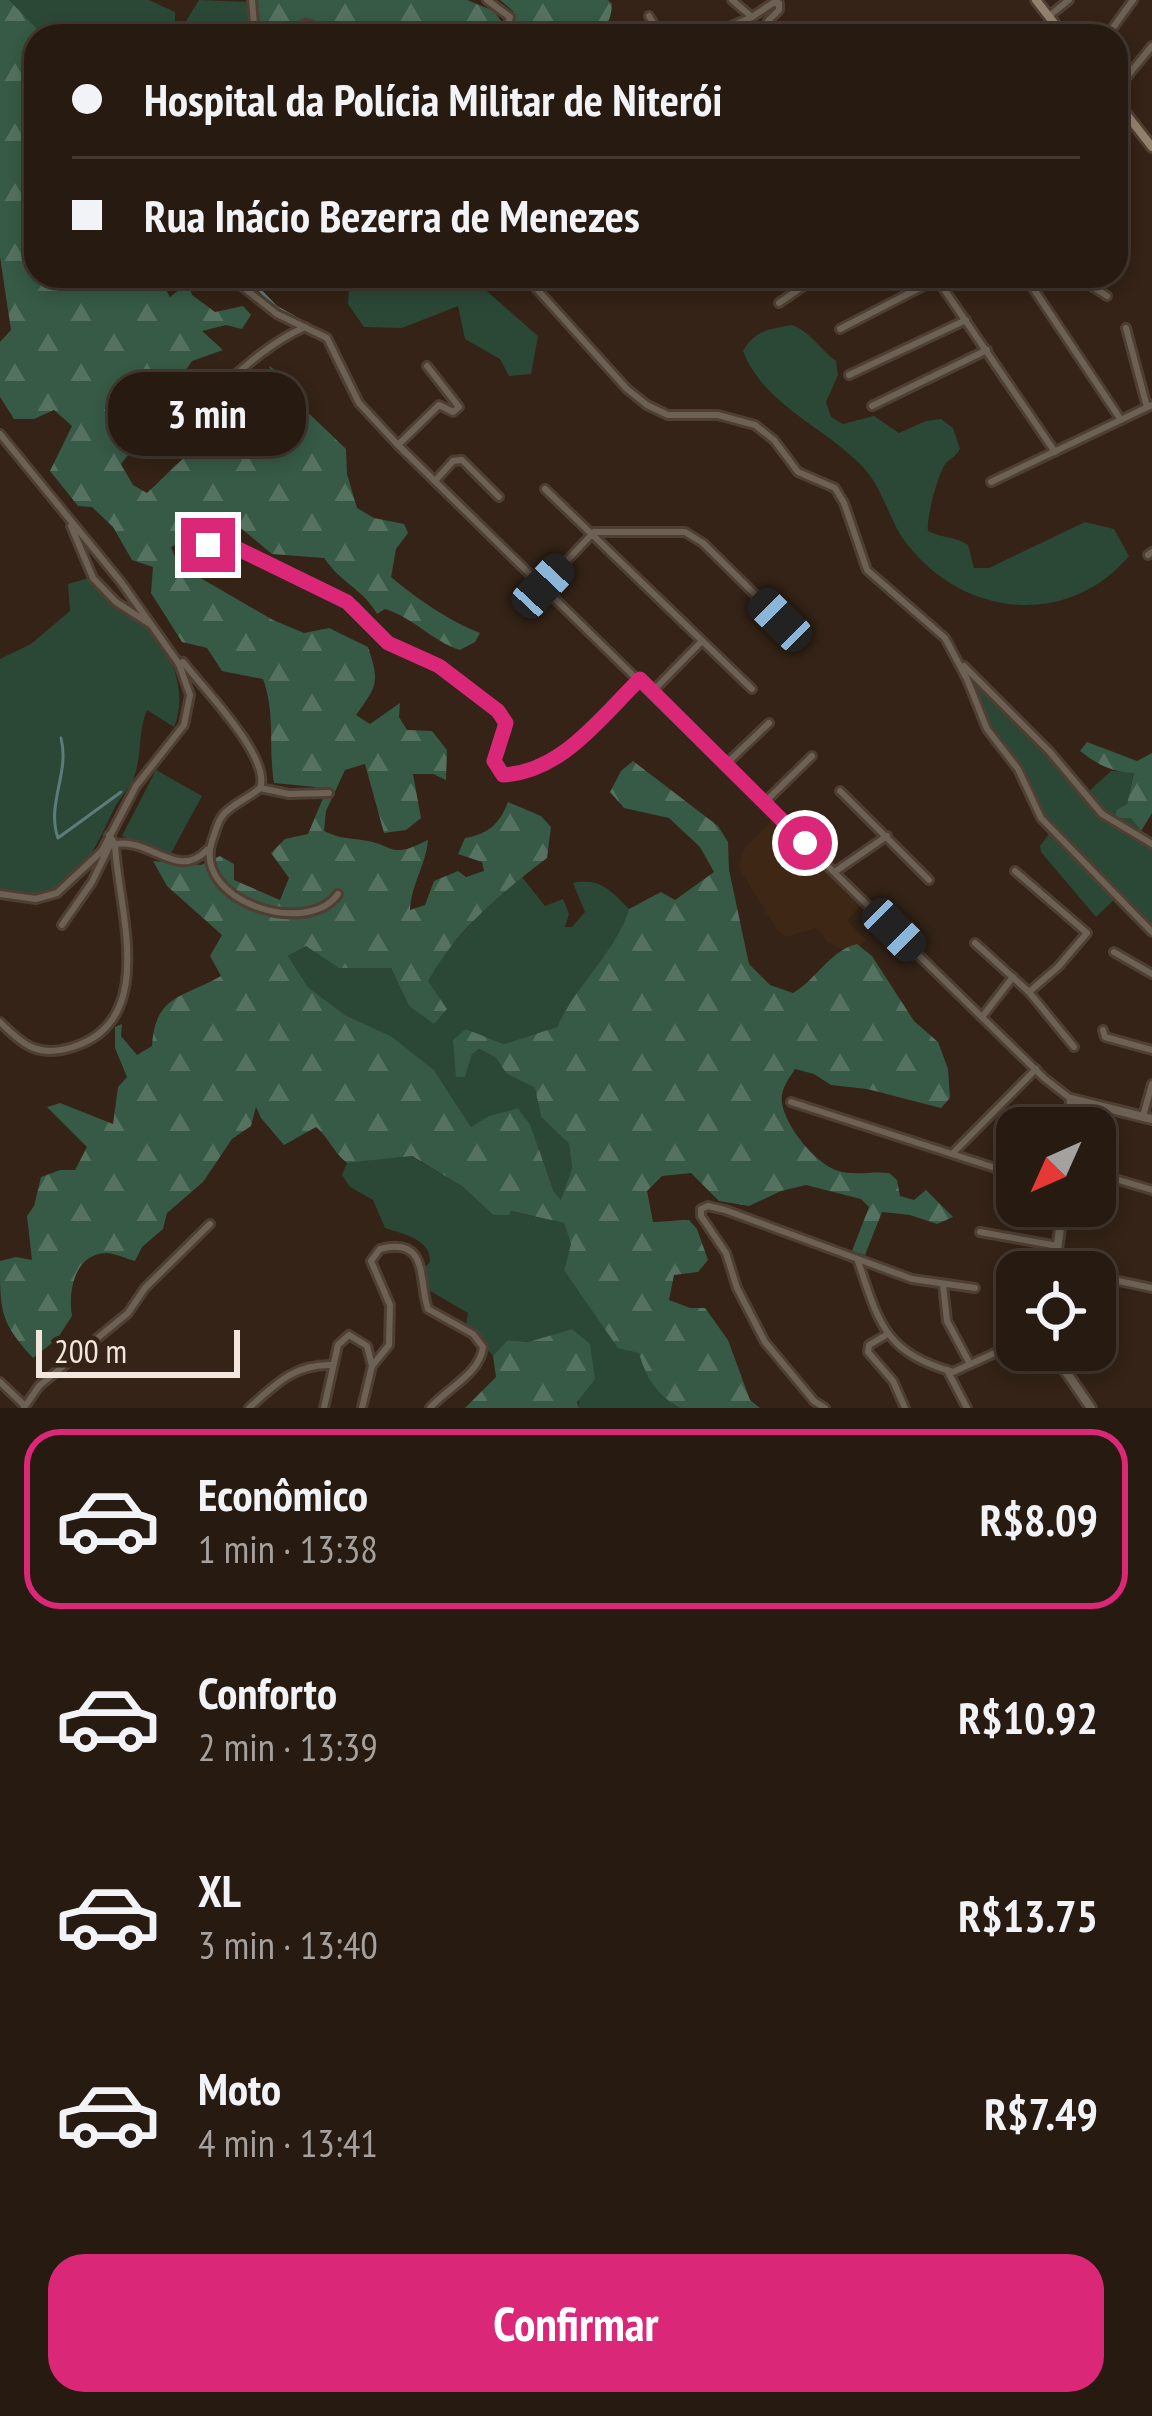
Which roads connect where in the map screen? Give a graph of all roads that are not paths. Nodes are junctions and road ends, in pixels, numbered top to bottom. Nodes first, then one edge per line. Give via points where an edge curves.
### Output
1 (487, 0) edge
2 (732, 0) edge
3 (1036, 0) edge
4 (1069, 0) edge
5 (649, 16) dead end
6 (752, 16) junction
7 (1048, 16) junction
8 (508, 24) edge
9 (654, 24) edge
10 (735, 24) edge
11 (771, 24) edge
12 (1054, 24) edge
13 (1152, 46) edge
14 (1128, 75) edge
15 (1128, 118) edge
16 (1152, 147) edge
17 (244, 288) edge
18 (536, 288) edge
19 (801, 288) edge
20 (916, 288) edge
21 (944, 288) edge
22 (1033, 288) edge
23 (1095, 288) edge
24 (1107, 296) dead end
25 (779, 303) dead end
26 (966, 320) junction
27 (308, 326) junction
28 (1126, 328) dead end
29 (840, 329) dead end
30 (987, 350) junction
31 (428, 366) dead end
32 (850, 375) dead end
33 (872, 406) dead end
34 (1149, 406) edge
35 (184, 418) dead end
36 (1121, 420) junction
37 (0, 434) edge
38 (398, 445) junction
39 (1055, 452) junction
40 (435, 482) junction
41 (992, 482) dead end
42 (545, 489) dead end
43 (499, 497) dead end
44 (58, 506) junction
45 (593, 532) junction
46 (189, 557) dead end
47 (543, 586) junction
48 (780, 620) dead end
49 (158, 630) junction
50 (700, 643) junction
51 (179, 664) junction
52 (961, 664) junction
53 (640, 679) junction
54 (752, 689) dead end
55 (652, 691) junction
56 (769, 723) dead end
57 (812, 756) dead end
58 (725, 765) junction
59 (260, 788) junction
60 (840, 790) dead end
61 (329, 793) dead end
62 (764, 803) junction
63 (887, 836) junction
64 (112, 840) junction
65 (1152, 844) edge
66 (210, 847) junction
67 (1015, 871) dead end
68 (835, 872) junction
69 (929, 880) dead end
70 (0, 894) edge
71 (338, 894) dead end
72 (62, 925) dead end
73 (1152, 932) edge
74 (975, 943) dead end
75 (1114, 952) dead end
76 (1152, 974) edge
77 (1013, 976) junction
78 (1029, 992) junction
79 (982, 1017) junction
80 (0, 1022) edge
81 (1103, 1030) dead end
82 (1074, 1047) dead end
83 (1152, 1050) edge
84 (1036, 1070) junction
85 (1152, 1084) edge
86 (1071, 1099) junction
87 (791, 1102) dead end
88 (1070, 1107) edge
89 (1147, 1117) edge
90 (952, 1154) junction
91 (996, 1168) edge
92 (1116, 1179) edge
93 (1152, 1190) edge
94 (210, 1224) dead end
95 (1060, 1227) edge
96 (980, 1232) dead end
97 (1058, 1246) junction
98 (1057, 1251) edge
99 (858, 1261) junction
100 (1116, 1280) edge
101 (943, 1285) junction
102 (975, 1288) dead end
103 (1152, 1288) edge
104 (886, 1335) junction
105 (996, 1352) edge
106 (970, 1364) junction
107 (332, 1365) junction
108 (372, 1366) junction
109 (947, 1370) junction
110 (1063, 1371) edge
111 (0, 1382) edge
112 (25, 1407) edge
113 (249, 1408) edge
114 (323, 1408) edge
115 (362, 1408) edge
116 (430, 1408) edge
117 (825, 1408) edge
118 (905, 1408) edge
119 (967, 1408) edge
120 (1090, 1408) edge

1 - 8 street
2 - 6 street
3 - 7 main road
4 - 7 street
5 - 9 street
6 - 10 street
6 - 11 street via 779,3
7 - 12 main road
13 - 14 street
15 - 16 main road
17 - 27 street
18 - 52 street via 646,406 668,416 718,415 755,425 798,472 835,488 867,570 934,626
19 - 25 street
20 - 29 street
21 - 26 street
22 - 36 street
23 - 24 street
26 - 30 street
26 - 32 street
27 - 35 street via 264,348
27 - 38 street via 326,338 358,403
28 - 34 street
30 - 33 street
30 - 39 street
31 - 38 street via 459,407 439,405
34 - 36 street
36 - 39 street
37 - 44 street
38 - 40 street
39 - 41 street
40 - 43 street via 462,460
40 - 47 street
42 - 45 street
44 - 49 street
44 - 49 street via 93,578
45 - 47 street
45 - 48 street via 686,532
45 - 50 street
46 - 53 street via 224,542 355,607 388,643 439,666 498,711 506,729 494,761 503,775 563,755
47 - 53 street
49 - 51 street
50 - 54 street
50 - 55 street
51 - 59 street via 248,745 263,774
51 - 64 street via 190,695 184,725 136,786
52 - 65 street via 1102,814
52 - 73 street via 989,733 1042,818
53 - 55 street
55 - 58 street
56 - 58 street
57 - 62 street
58 - 62 street
59 - 61 street
59 - 66 street via 223,814
60 - 63 street
62 - 68 street
63 - 68 street
63 - 69 street
64 - 66 street via 189,863
64 - 70 street via 57,893
64 - 72 street
64 - 80 street via 129,964 113,1017 80,1046 45,1053
66 - 71 street via 218,884 254,905 319,910
67 - 78 street via 1088,933
68 - 79 street
74 - 77 street
75 - 76 street
77 - 78 street
77 - 79 street
78 - 82 street
79 - 84 street
81 - 83 street
84 - 86 street
84 - 90 street
85 - 89 street
86 - 88 street
86 - 89 street
87 - 90 street
90 - 91 street
92 - 93 street
94 - 112 street
95 - 97 street
96 - 97 street
97 - 98 street
99 - 101 street
99 - 104 street
99 - 117 street via 714,1207 700,1216 778,1360
100 - 103 street
101 - 102 street
101 - 106 street via 947,1321
104 - 109 street
104 - 118 street via 868,1352
105 - 106 street
106 - 109 street
107 - 108 street via 349,1335 367,1346
107 - 113 street via 292,1372
107 - 114 street
108 - 115 street
108 - 116 street via 389,1345 390,1305 371,1261 393,1246 423,1265 431,1313 483,1347 471,1371
109 - 119 street
110 - 120 street
111 - 112 street

